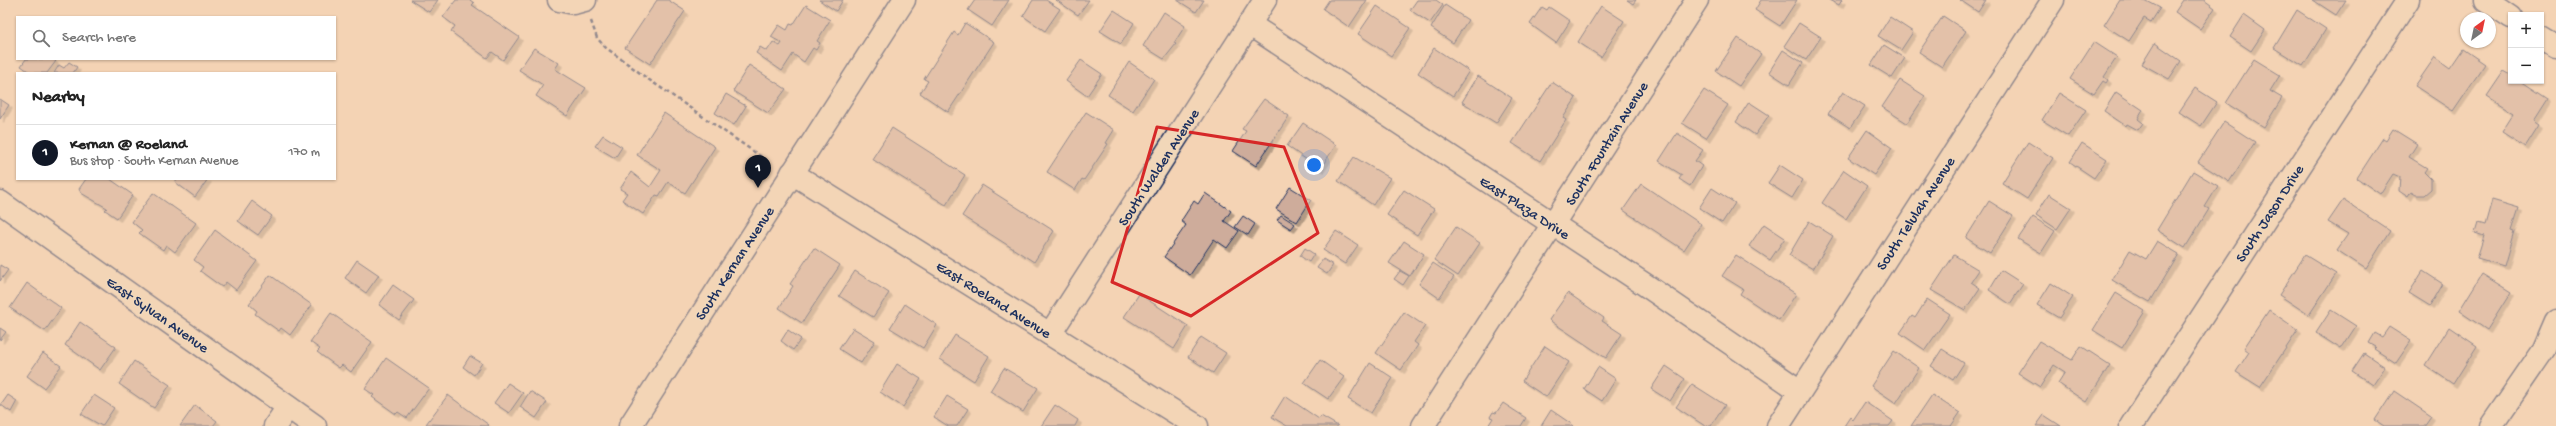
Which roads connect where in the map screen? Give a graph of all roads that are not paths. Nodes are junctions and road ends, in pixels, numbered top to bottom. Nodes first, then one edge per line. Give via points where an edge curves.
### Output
1 (904, 0) edge
2 (1265, 0) edge
3 (1697, 0) edge
4 (2054, 0) edge
5 (2408, 0) edge
6 (2486, 0) edge
7 (2508, 15) edge
8 (1249, 24) junction
9 (2544, 39) edge
10 (2556, 46) edge
11 (792, 173) junction
12 (0, 202) edge
13 (1554, 225) junction
14 (2556, 321) edge
15 (1050, 334) junction
16 (1800, 391) junction
17 (288, 407) junction
18 (275, 426) edge
19 (316, 426) edge
20 (630, 426) edge
21 (1197, 426) edge
22 (1423, 426) edge
23 (1778, 426) edge
24 (2131, 426) edge
25 (2491, 426) edge

1 - 11 street, South Kernan Avenue
2 - 8 street, South Walden Avenue
3 - 13 street, South Fountain Avenue
4 - 16 street, South Telulah Avenue
5 - 24 street, South Jason Drive
6 - 7 street
8 - 13 street, East Plaza Drive
8 - 15 street, South Walden Avenue
9 - 10 street
11 - 15 street, East Roeland Avenue
11 - 20 street, South Kernan Avenue
12 - 17 street, East Sylvan Avenue
13 - 16 street, East Plaza Drive
13 - 22 street, South Fountain Avenue
14 - 25 street via 2534,366
15 - 21 street, East Roeland Avenue
16 - 23 street, South Telulah Avenue
17 - 18 street
17 - 19 street, East Sylvan Avenue

